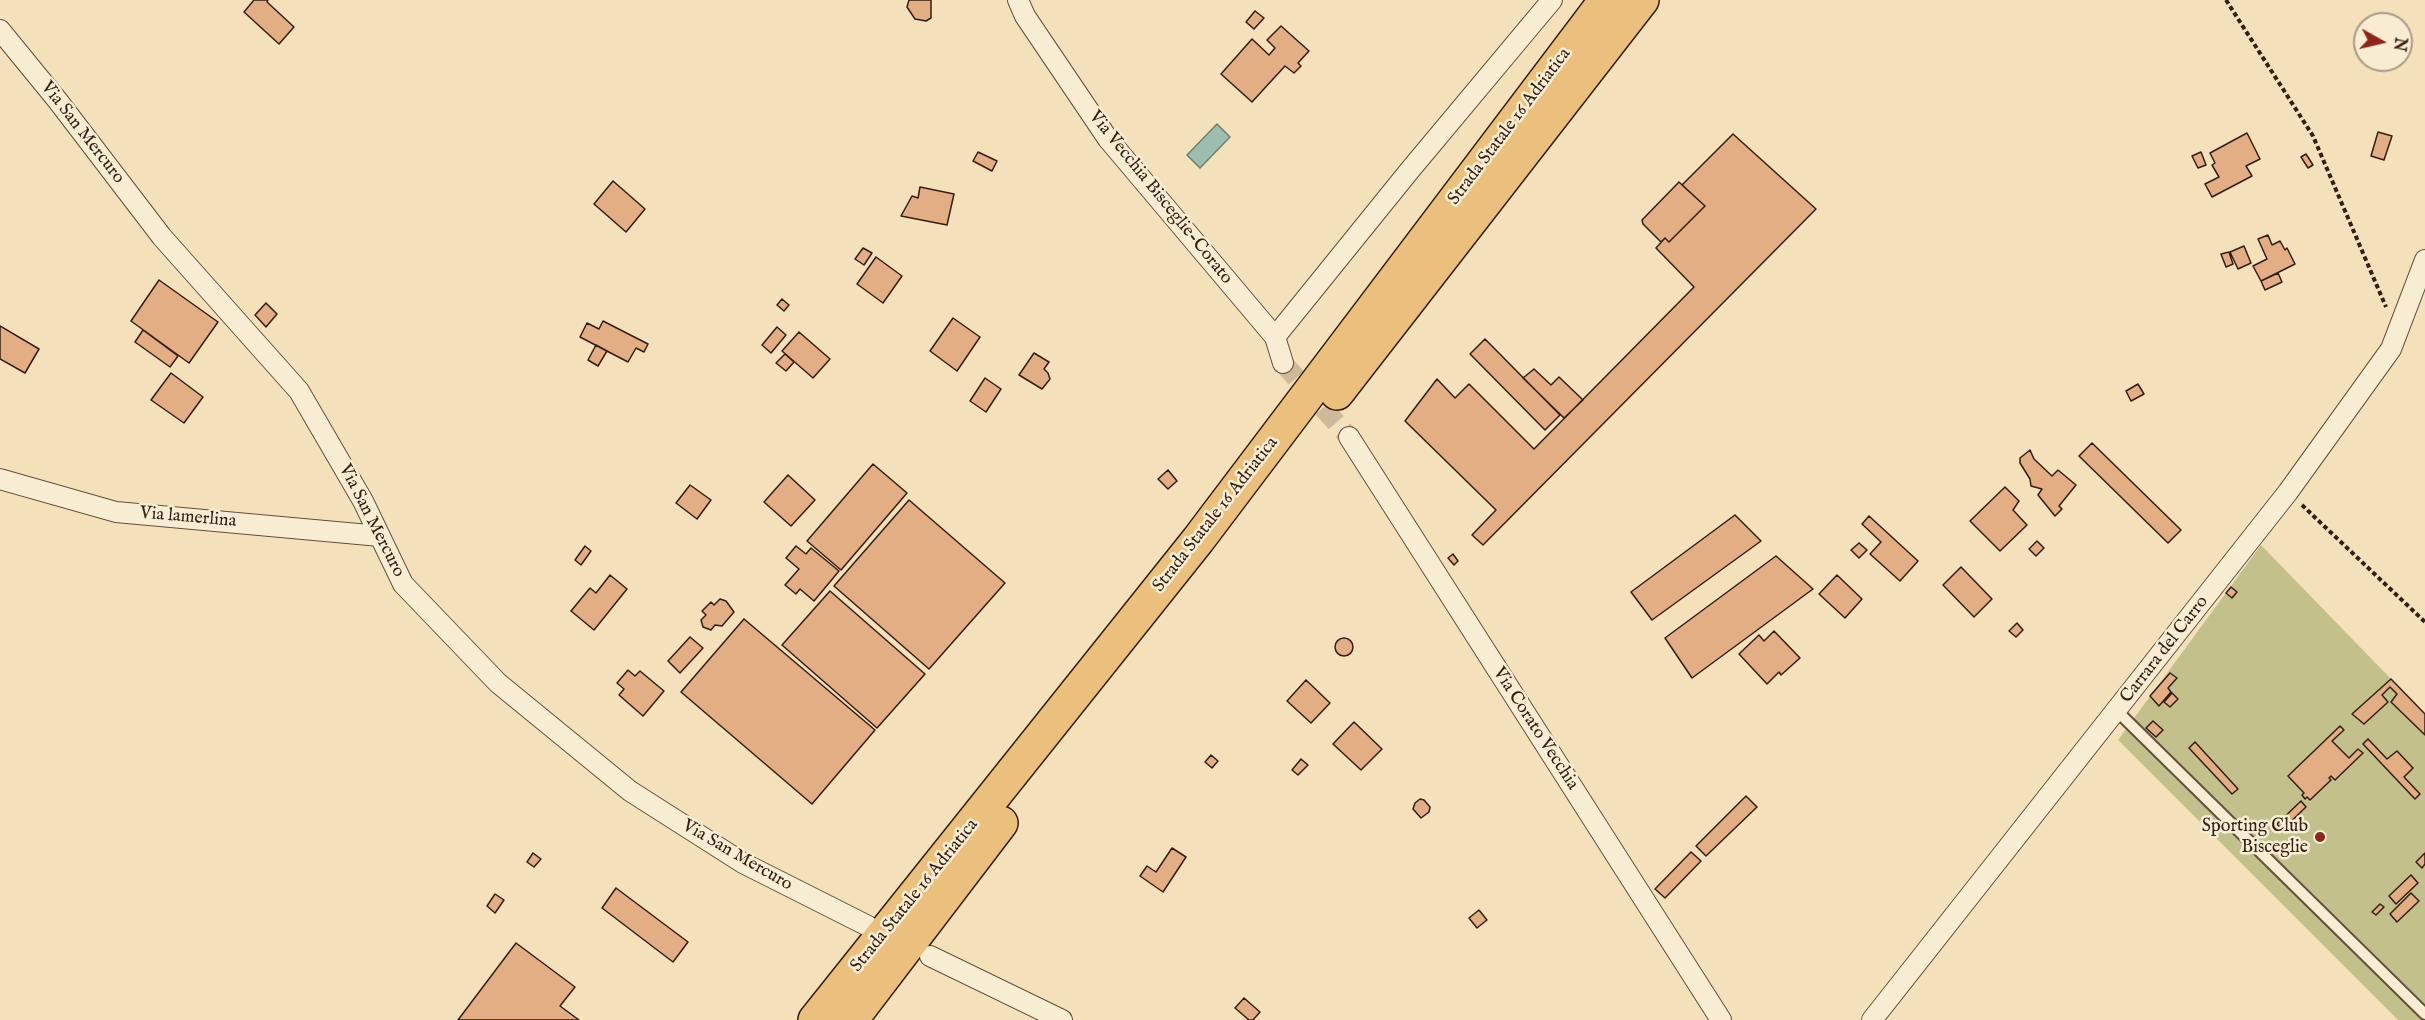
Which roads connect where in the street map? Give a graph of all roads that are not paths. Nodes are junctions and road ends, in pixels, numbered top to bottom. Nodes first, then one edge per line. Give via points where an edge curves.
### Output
1 (1018, 0) edge
2 (1552, 0) edge
3 (1606, 0) edge
4 (1642, 0) edge
5 (0, 30) edge
6 (2425, 260) edge
7 (1275, 337) junction
8 (1283, 363) tunnel mouth
9 (1349, 437) tunnel mouth
10 (0, 479) edge
11 (380, 536) junction
12 (2117, 711) junction
13 (868, 926) dead end
14 (930, 956) dead end
15 (2425, 1014) edge
16 (815, 1020) edge
17 (851, 1020) edge
18 (1062, 1020) edge
19 (1721, 1020) edge
20 (1872, 1020) edge

1 - 7 street, Via Vecchia Bisceglie-Corato via 1108,139
2 - 7 street
3 - 16 highway, Strada Statale 16 Adriatica via 1198,540
4 - 17 highway, Strada Statale 16 Adriatica via 1112,677
5 - 11 street, Via San Mercuro via 162,237 298,391
6 - 12 street, Carrara del Carro via 2391,349 2288,492
7 - 8 street, Via Vecchia Bisceglie-Corato
9 - 19 street, Via Corato Vecchia
10 - 11 street, Via lamerlina via 116,512
11 - 13 street, Via San Mercuro via 403,584 498,683 630,791 743,863
12 - 15 lane
12 - 20 street, Carrara del Carro
14 - 18 street

